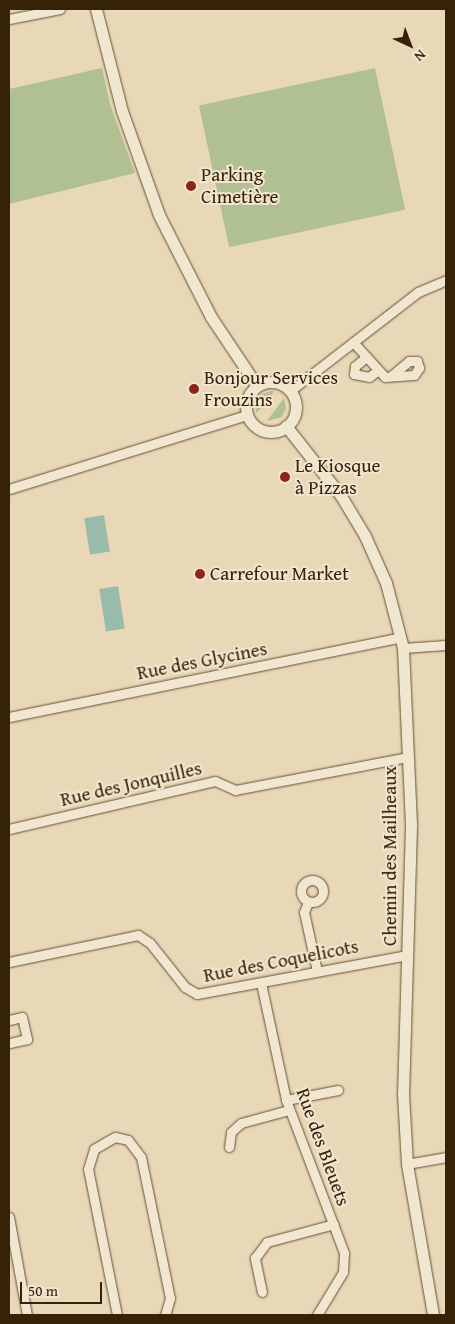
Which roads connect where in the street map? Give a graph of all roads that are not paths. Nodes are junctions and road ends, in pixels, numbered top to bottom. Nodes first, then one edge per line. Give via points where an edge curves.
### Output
1 (60, 9) edge
2 (100, 10) edge
3 (9, 19) edge
4 (446, 280) edge
5 (353, 342) junction
6 (365, 358) junction
7 (376, 372) junction
8 (391, 376) dead end
9 (257, 386) junction
10 (290, 391) junction
11 (247, 415) junction
12 (286, 426) junction
13 (9, 489) edge
14 (402, 643) junction
15 (446, 645) edge
16 (9, 717) edge
17 (408, 757) junction
18 (9, 830) edge
19 (308, 902) dead end
20 (407, 955) junction
21 (9, 962) edge
22 (316, 971) junction
23 (261, 983) junction
24 (9, 1020) edge
25 (9, 1043) edge
26 (338, 1090) dead end
27 (286, 1100) junction
28 (289, 1110) junction
29 (229, 1146) dead end
30 (446, 1157) edge
31 (407, 1164) junction
32 (9, 1217) edge
33 (334, 1224) junction
34 (12, 1252) edge
35 (262, 1292) dead end
36 (27, 1315) edge
37 (117, 1315) edge
38 (165, 1315) edge
39 (317, 1315) edge
40 (433, 1315) edge

1 - 3 street
2 - 9 street via 122,111 160,214 211,317
4 - 5 street via 418,292
5 - 6 street
5 - 10 street
6 - 7 street
6 - 7 street via 354,366 354,374 369,377
7 - 8 street
9 - 10 street via 277,382
9 - 11 street via 247,399
10 - 12 street via 296,410
11 - 12 street via 263,431
11 - 13 street
12 - 14 street, Chemin des Mailheaux via 341,496 365,536 386,583
14 - 15 street, Rue des Glycines
14 - 16 street, Rue des Glycines
14 - 17 street, Chemin des Mailheaux
17 - 18 street, Rue des Jonquilles via 235,790 215,781
17 - 20 street, Chemin des Mailheaux via 411,826
19 - 22 street via 304,912
20 - 22 street, Rue des Coquelicots
20 - 31 street, Chemin des Mailheaux via 403,1094
21 - 23 street, Rue des Coquelicots via 133,935 145,938 185,987 197,994
22 - 23 street, Rue des Coquelicots
23 - 27 street, Rue des Bleuets
24 - 25 street via 22,1017 27,1039
26 - 27 street
27 - 28 street, Rue des Bleuets
28 - 29 street via 241,1122 231,1132
28 - 33 street, Rue des Bleuets
30 - 31 street
31 - 40 street, Chemin des Mailheaux
32 - 34 street
33 - 35 street via 267,1242 255,1258
33 - 39 street, Rue des Bleuets via 345,1262 335,1289
34 - 36 street
37 - 38 street via 88,1169 94,1149 115,1138 128,1140 141,1157 170,1298

